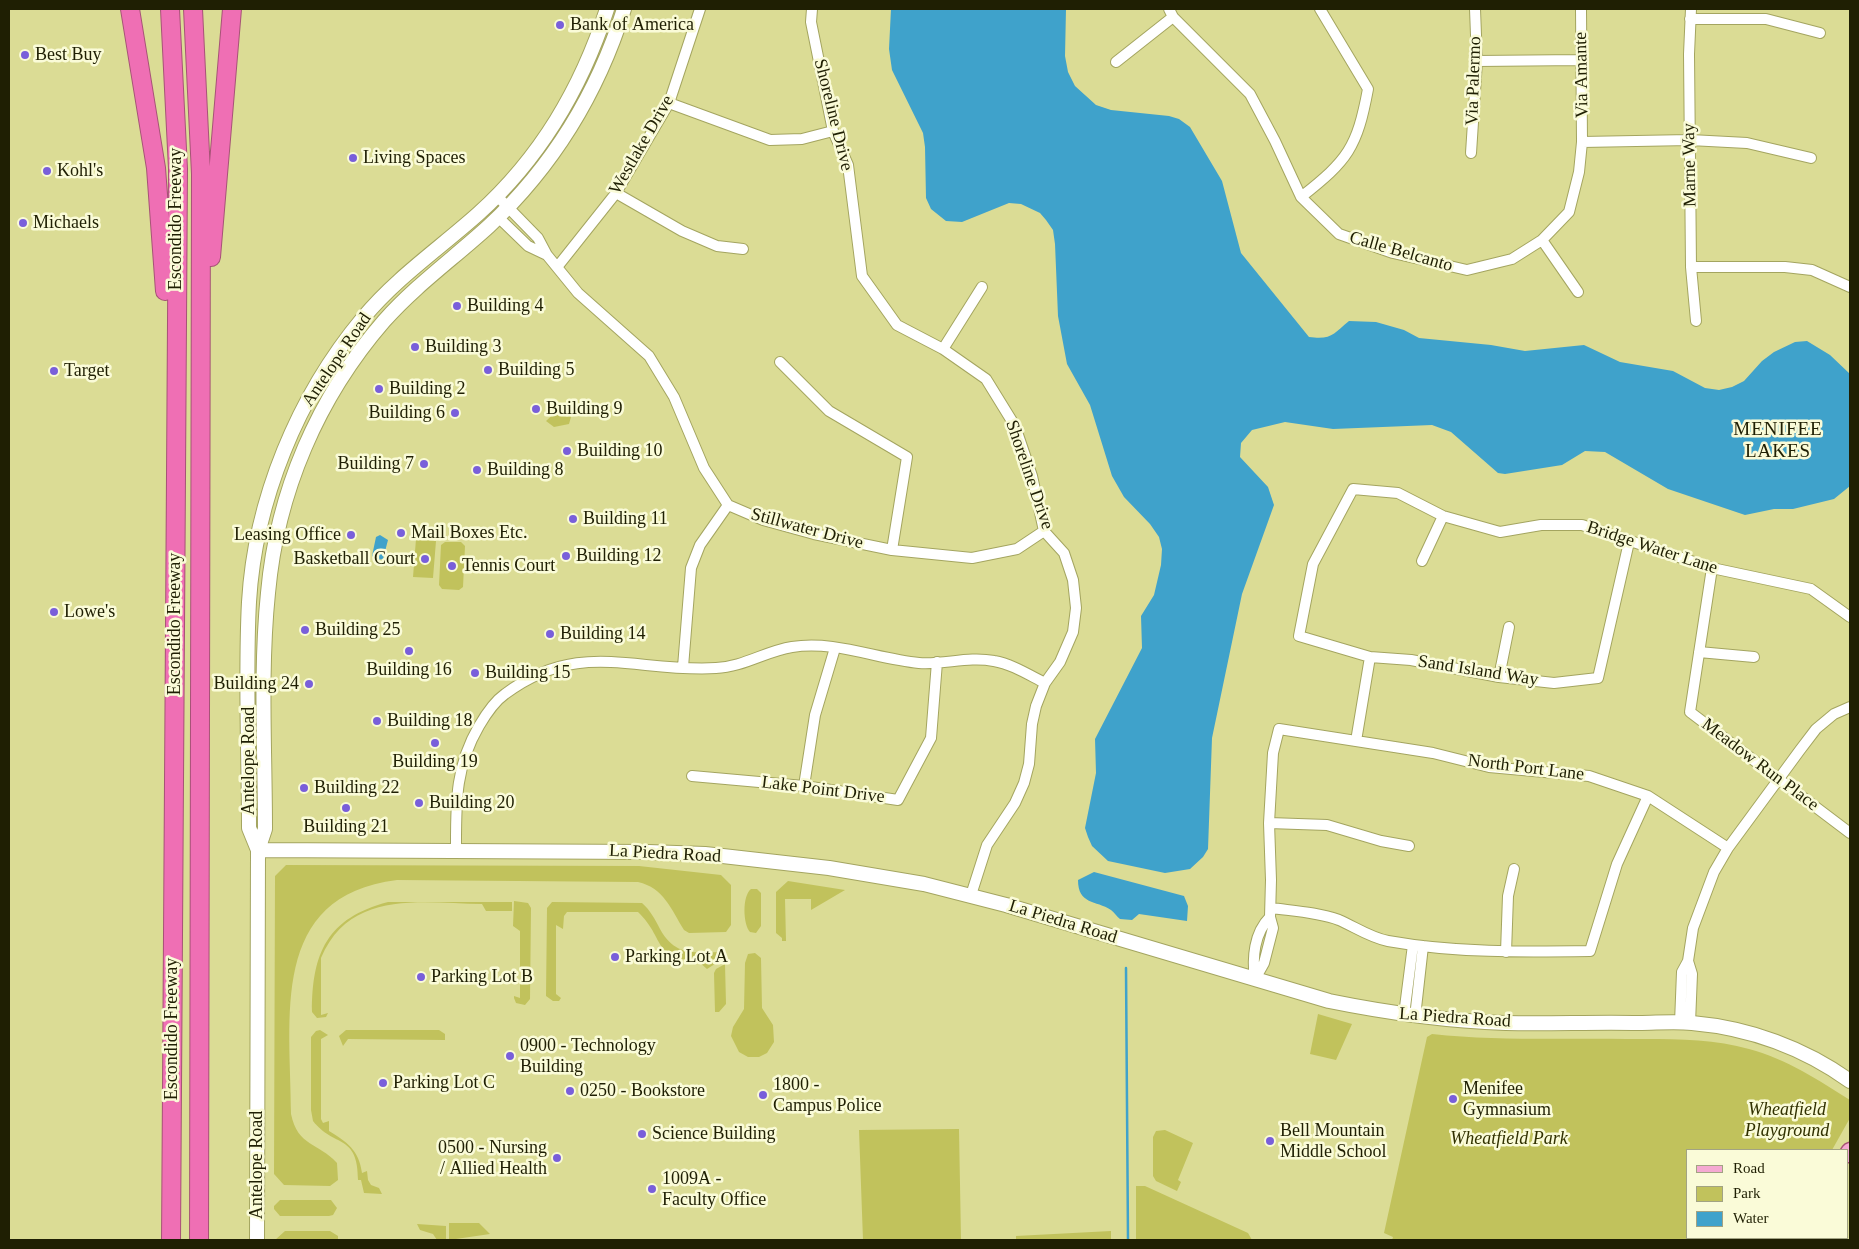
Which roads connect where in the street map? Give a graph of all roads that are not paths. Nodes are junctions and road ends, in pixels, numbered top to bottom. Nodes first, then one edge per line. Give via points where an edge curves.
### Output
1 (130, 9) edge
2 (170, 9) edge
3 (193, 9) edge
4 (232, 9) edge
5 (607, 9) edge
6 (616, 9) edge
7 (624, 9) edge
8 (700, 9) edge
9 (812, 9) edge
10 (1320, 9) edge
11 (1475, 9) edge
12 (1581, 9) edge
13 (1171, 13) edge
14 (1691, 14) edge
15 (1820, 33) dead end
16 (616, 36) junction
17 (1581, 60) junction
18 (1477, 61) junction
19 (1116, 62) dead end
20 (669, 103) junction
21 (833, 131) junction
22 (1690, 140) junction
23 (1582, 142) junction
24 (1471, 153) dead end
25 (1811, 158) dead end
26 (616, 193) junction
27 (497, 196) junction
28 (1302, 197) junction
29 (503, 212) junction
30 (1542, 240) junction
31 (743, 249) dead end
32 (558, 266) junction
33 (1691, 267) junction
34 (982, 287) dead end
35 (1850, 287) edge
36 (1578, 292) dead end
37 (1696, 320) dead end
38 (943, 349) junction
39 (780, 362) dead end
40 (176, 428) junction
41 (200, 444) junction
42 (728, 505) junction
43 (1443, 516) junction
44 (1044, 531) junction
45 (1629, 542) junction
46 (892, 550) junction
47 (1422, 561) dead end
48 (1712, 568) junction
49 (1850, 617) edge
50 (1509, 627) dead end
51 (835, 648) junction
52 (1698, 652) junction
53 (1370, 657) junction
54 (1754, 657) dead end
55 (938, 662) junction
56 (683, 667) junction
57 (1499, 677) junction
58 (1045, 683) junction
59 (1850, 707) edge
60 (1356, 741) junction
61 (692, 776) dead end
62 (1780, 779) junction
63 (804, 786) junction
64 (1648, 796) junction
65 (1269, 823) junction
66 (1850, 833) edge
67 (1409, 846) dead end
68 (1728, 848) junction
69 (456, 849) junction
70 (258, 850) junction
71 (1514, 869) dead end
72 (971, 895) junction
73 (1270, 913) junction
74 (1418, 946) junction
75 (1506, 952) junction
76 (1255, 979) junction
77 (1410, 1016) junction
78 (1685, 1023) junction
79 (1850, 1081) edge
80 (171, 1240) edge
81 (199, 1240) edge
82 (257, 1240) edge

1 - 40 highway via 156,168 165,280 167,394
2 - 40 highway, Escondido Freeway via 178,169
3 - 41 highway, Escondido Freeway via 201,174
4 - 41 highway via 212,248 208,420
5 - 27 main road, Antelope Road via 582,74 565,106 519,174
6 - 16 main road via 613,22
7 - 16 main road, Antelope Road
8 - 20 street, Westlake Drive
9 - 21 street, Shoreline Drive via 811,22
10 - 28 street via 1368,89 1354,144 1334,171
11 - 18 street, Via Palermo
12 - 17 street, Via Amante
13 - 19 street
13 - 28 street, Calle Belcanto via 1250,94
14 - 15 street via 1766,19
14 - 22 street, Marne Way
16 - 29 main road, Antelope Road via 604,67 573,124 551,157
17 - 18 street
17 - 23 street, Via Amante
18 - 24 street, Via Palermo
20 - 21 street via 770,140 802,138
20 - 26 street, Westlake Drive
21 - 38 street, Shoreline Drive via 848,165 862,276 897,325
22 - 23 street
22 - 25 street via 1747,143
22 - 33 street, Marne Way
23 - 30 street, Calle Belcanto via 1579,172 1568,212
26 - 31 street via 682,231 717,246
26 - 32 street, Westlake Drive
27 - 29 street, Stillwater Drive
27 - 70 main road, Antelope Road via 394,286 363,318 306,404 274,479 262,522 250,601 249,828
28 - 30 street, Calle Belcanto via 1338,234 1393,253 1468,270 1512,259
29 - 32 street, Stillwater Drive via 538,238 547,256
29 - 70 main road, Antelope Road via 426,278 368,341 330,395 291,479 275,545 268,593 266,829
30 - 36 street
32 - 42 street, Stillwater Drive via 578,293 649,356 674,397 704,468
33 - 35 street via 1812,270
33 - 37 street, Marne Way
34 - 38 street
38 - 44 street, Shoreline Drive via 986,379 1015,426 1032,476
39 - 46 street via 829,411 906,457
40 - 80 highway, Escondido Freeway
41 - 81 highway, Escondido Freeway
42 - 46 street, Stillwater Drive via 763,520 814,534
42 - 56 street via 700,545 691,568
43 - 45 street, Bridge Water Lane via 1500,532 1541,525 1582,525
43 - 47 street
43 - 53 street, Bridge Water Lane via 1398,493 1353,489 1313,564 1299,636
44 - 46 street, Stillwater Drive via 1017,549 972,558
44 - 58 street, Shoreline Drive via 1064,553 1073,580 1076,608 1073,632 1060,662
45 - 48 street, Bridge Water Lane
45 - 57 street, Sand Island Way via 1598,678 1554,683
48 - 49 street, Bridge Water Lane via 1811,589
48 - 52 street, Meadow Run Place
50 - 57 street
51 - 55 street via 919,663
51 - 56 street via 791,647 742,664 717,668
51 - 63 street via 815,715
52 - 54 street
52 - 62 street, Meadow Run Place via 1690,712
53 - 57 street, Sand Island Way via 1412,660
53 - 60 street
55 - 58 street via 959,659 995,661
55 - 63 street, Lake Point Drive via 931,738 898,800
56 - 69 street via 576,662 549,668 504,695 484,717 460,767
58 - 72 street, Shoreline Drive via 1032,724 1024,783 1015,803 987,844
59 - 62 street via 1834,714 1816,729
60 - 64 street, North Port Lane via 1433,753 1489,767 1589,776
60 - 65 street, North Port Lane via 1278,729 1273,753
61 - 63 street, Lake Point Drive
62 - 66 street, Meadow Run Place
62 - 68 street
64 - 68 street, North Port Lane
64 - 75 street via 1617,864 1590,951
65 - 67 street via 1326,825
65 - 73 street
68 - 78 street via 1702,900 1693,928 1688,961 1692,974
69 - 70 main road, La Piedra Road
69 - 72 main road, La Piedra Road via 705,854 878,875
70 - 82 main road, Antelope Road
71 - 75 street via 1508,896
72 - 76 main road, La Piedra Road
73 - 74 street via 1314,914 1385,940
73 - 76 street via 1273,928 1264,963
74 - 75 street
74 - 77 street
76 - 77 main road, La Piedra Road via 1329,1001
77 - 78 main road, La Piedra Road via 1508,1023
78 - 79 main road, La Piedra Road via 1740,1031 1782,1044 1810,1056

